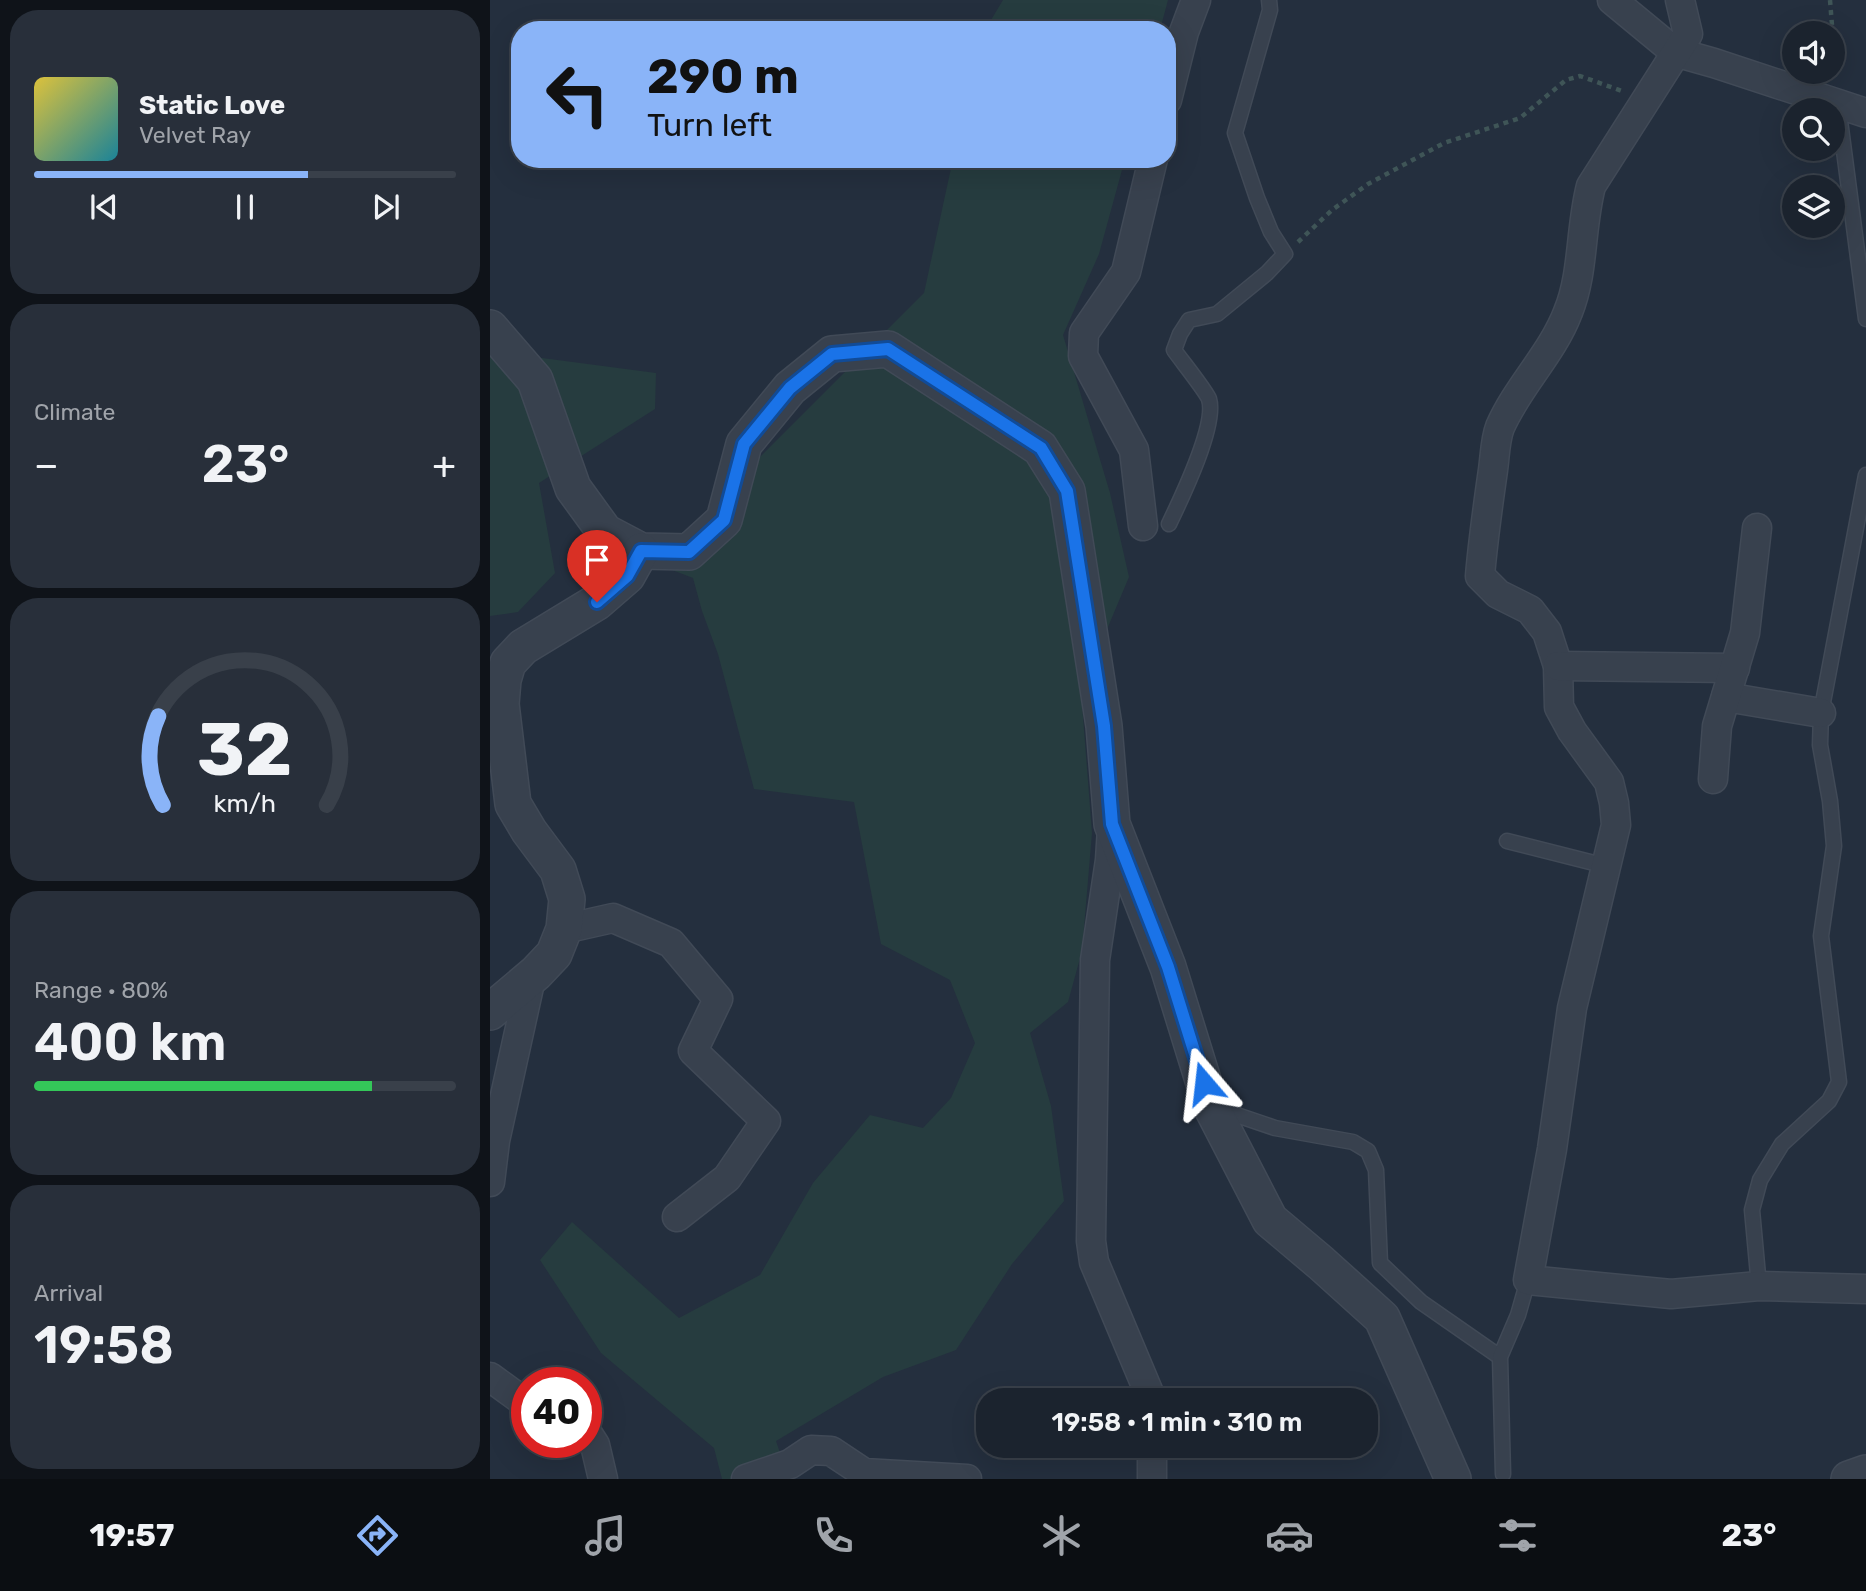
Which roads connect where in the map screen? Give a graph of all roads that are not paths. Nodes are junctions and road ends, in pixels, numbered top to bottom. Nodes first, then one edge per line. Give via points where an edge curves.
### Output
1 (1196, 0) edge
2 (1269, 0) edge
3 (1612, 0) edge
4 (1680, 0) edge
5 (1675, 52) junction
6 (1176, 64) edge
7 (1855, 110) edge
8 (1151, 168) edge
9 (1866, 319) edge
10 (490, 328) edge
11 (1866, 475) edge
12 (1156, 525) joint
13 (1757, 528) dead end
14 (641, 551) junction
15 (1558, 666) junction
16 (1735, 668) junction
17 (1726, 697) junction
18 (1821, 713) junction
19 (1713, 779) dead end
20 (1112, 824) junction
21 (1507, 841) dead end
22 (1606, 866) junction
23 (565, 929) junction
24 (531, 978) junction
25 (492, 1007) edge
26 (1211, 1106) junction
27 (490, 1182) edge
28 (677, 1217) dead end
29 (1528, 1280) junction
30 (1759, 1286) junction
31 (1866, 1289) edge
32 (1500, 1357) junction
33 (490, 1377) edge
34 (1147, 1388) edge
35 (511, 1392) edge
36 (598, 1458) edge
37 (1152, 1458) edge
38 (1866, 1472) edge
39 (1503, 1474) dead end
40 (603, 1479) edge
41 (746, 1479) edge
42 (967, 1479) edge
43 (1152, 1479) edge
44 (1454, 1479) edge
45 (1849, 1479) edge

1 - 6 street
2 - 12 lane via 1235,133 1271,232 1285,254 1217,314 1189,320 1180,334 1174,350 1209,399 1209,415 1192,476
3 - 5 street
4 - 5 street via 1688,34
5 - 7 street
5 - 15 street via 1591,186 1577,285 1568,313 1555,340 1516,394 1499,430 1480,576 1498,594 1530,610 1547,632
7 - 9 lane
8 - 12 street via 1126,272 1084,333 1083,356 1134,450
10 - 14 street via 535,380 573,488 605,532
11 - 18 lane
13 - 16 street via 1745,632
14 - 20 street via 689,552 724,520 744,444 790,388 832,354 888,349 1041,448 1067,491 1104,726
14 - 23 street via 627,576 597,602 523,647 508,663 503,680 501,704 513,804 558,870 567,900
15 - 16 street
15 - 22 street via 1559,707 1609,782 1616,825
16 - 17 street
17 - 18 street
17 - 19 street via 1717,726
18 - 30 lane via 1820,745 1834,846 1821,936 1839,1082 1829,1101 1782,1144 1760,1180 1752,1210
20 - 26 street via 1168,967
20 - 34 street via 1095,960 1091,1241 1094,1262
21 - 22 lane
22 - 29 street via 1572,1008
23 - 24 street via 554,954
23 - 28 street via 613,918 671,943 718,999 693,1051 766,1121 727,1178
24 - 25 street
24 - 27 street
26 - 32 lane via 1275,1128 1353,1142 1368,1151 1376,1170 1380,1263 1421,1302
26 - 44 street via 1270,1220 1382,1318
29 - 30 street via 1671,1294
29 - 32 lane
30 - 31 street
32 - 39 lane
33 - 35 street
36 - 40 street
37 - 43 street
38 - 45 street
41 - 42 street via 790,1464 811,1450 831,1451 864,1473

